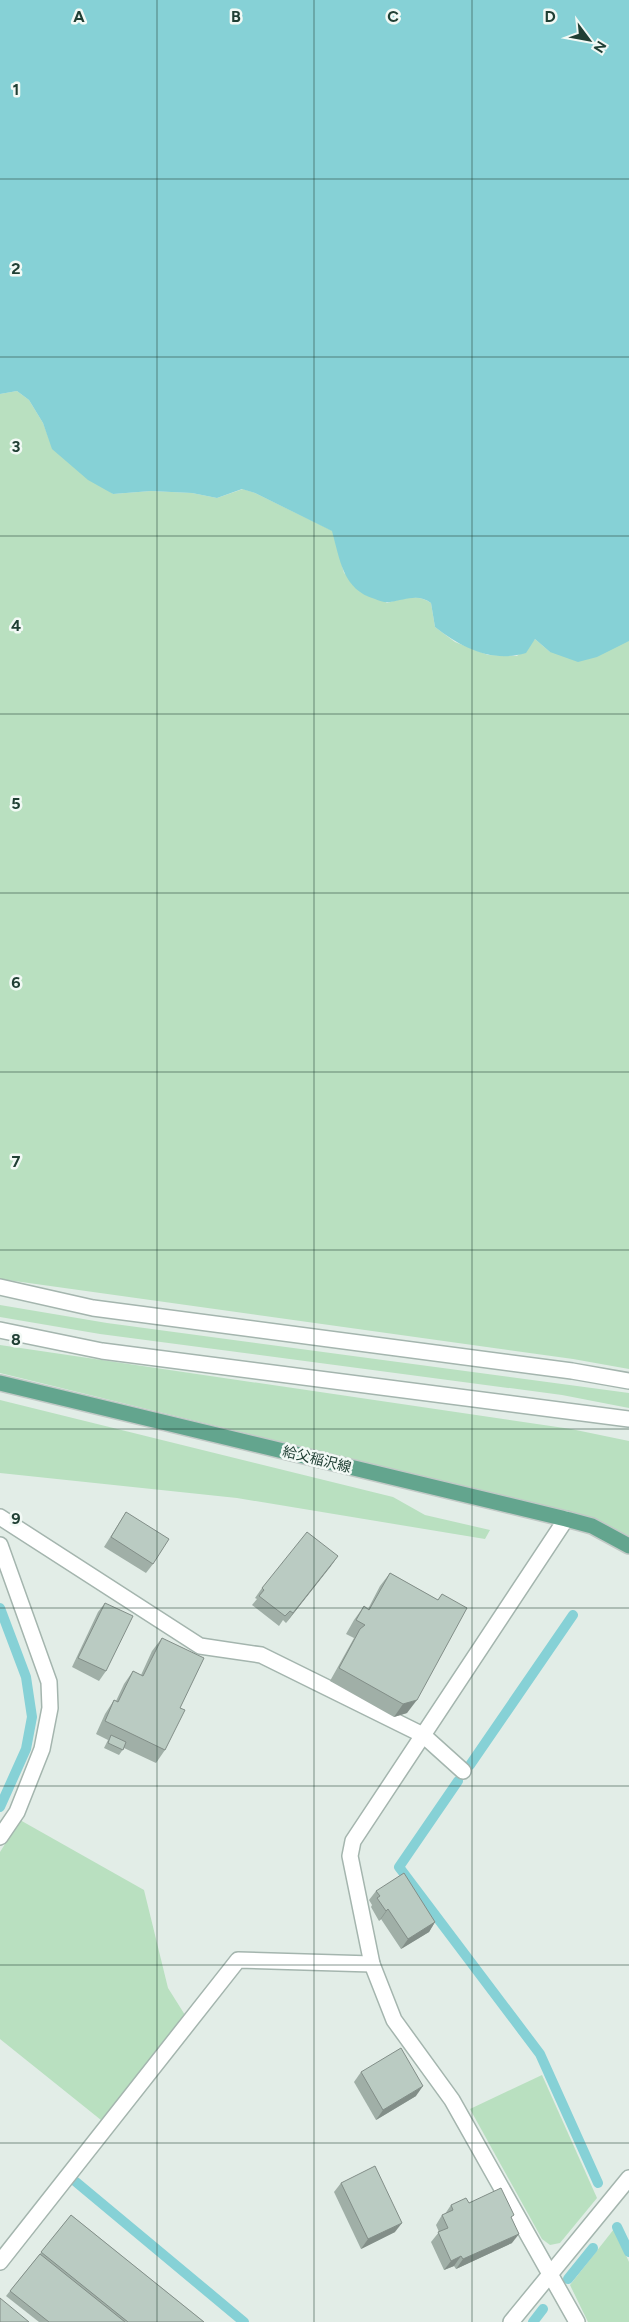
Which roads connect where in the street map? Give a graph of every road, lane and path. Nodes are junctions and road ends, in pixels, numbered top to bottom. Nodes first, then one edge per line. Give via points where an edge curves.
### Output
1 (0, 1287) edge
2 (0, 1330) edge
3 (629, 1381) edge
4 (0, 1383) edge
5 (629, 1420) edge
6 (0, 1517) edge
7 (566, 1520) junction
8 (0, 1545) edge
9 (629, 1546) edge
10 (423, 1735) junction
11 (463, 1771) dead end
12 (0, 1837) edge
13 (372, 1964) junction
14 (629, 2178) edge
15 (0, 2262) edge
16 (551, 2274) junction
17 (511, 2322) edge
18 (577, 2322) edge

1 - 3 street via 93,1308
2 - 5 street via 102,1351
4 - 7 main road, 給父稲沢線
6 - 10 street via 200,1646 261,1656
7 - 9 main road, 給父稲沢線 via 592,1526
7 - 10 street
8 - 12 street via 49,1682 50,1708 42,1749 17,1812
10 - 11 street
10 - 13 street via 353,1841 350,1856
13 - 15 street via 238,1960
13 - 16 street via 394,2020 452,2100
14 - 16 street
16 - 17 street
16 - 18 street

